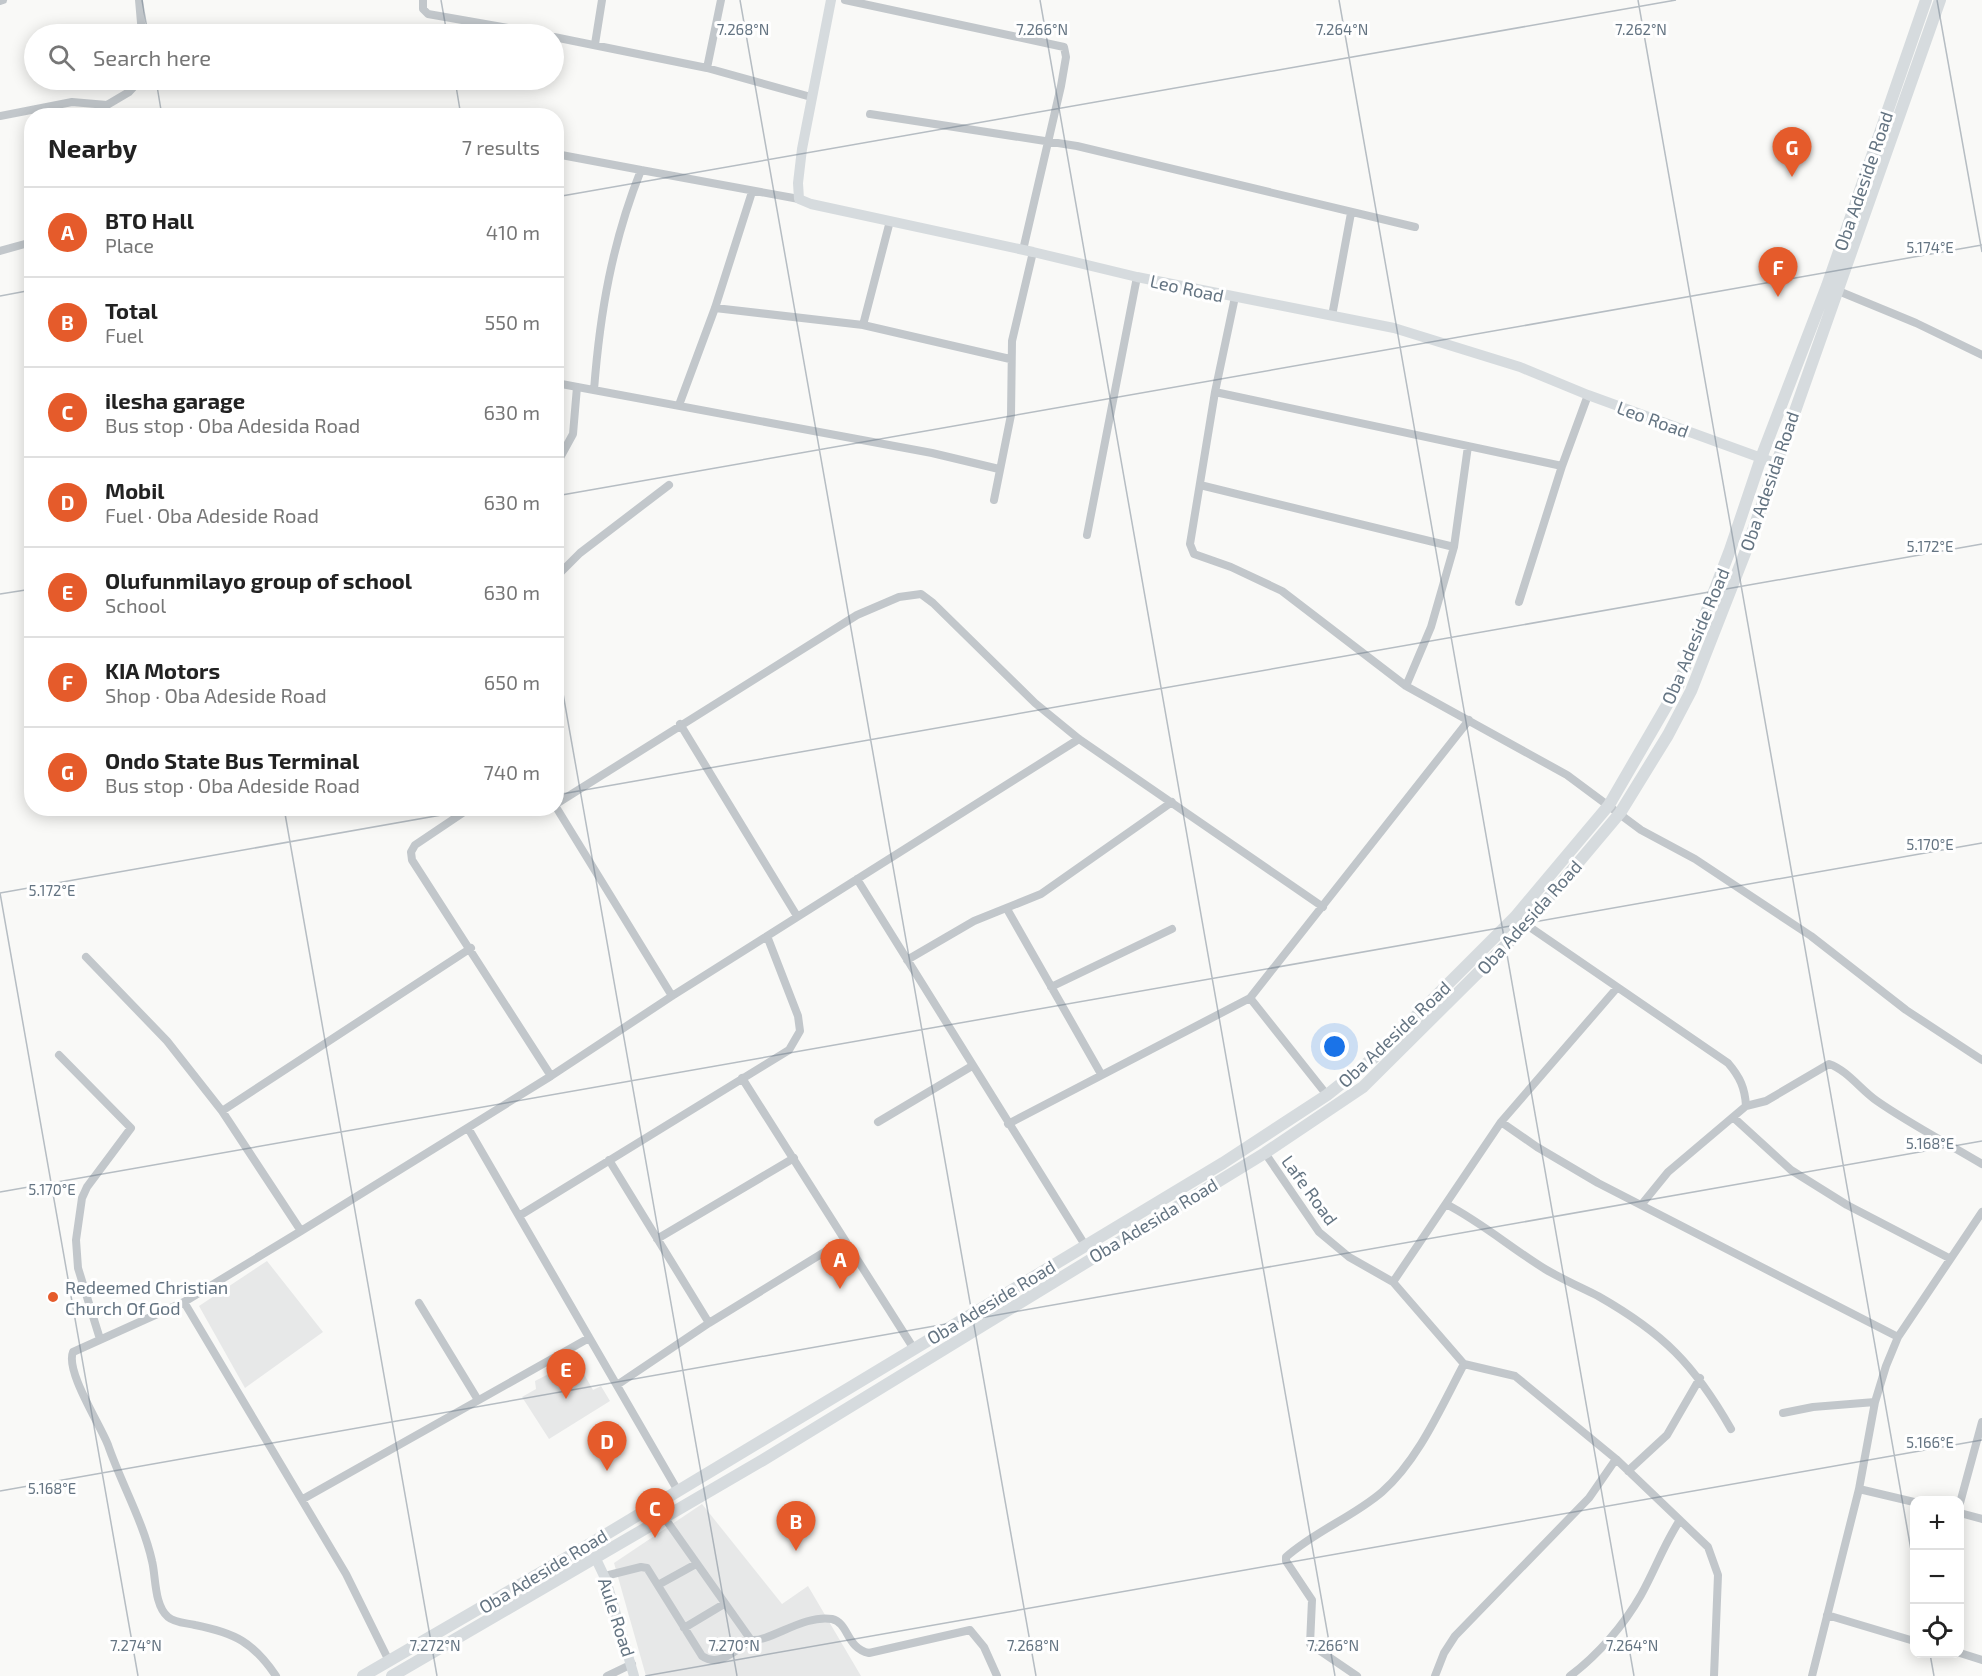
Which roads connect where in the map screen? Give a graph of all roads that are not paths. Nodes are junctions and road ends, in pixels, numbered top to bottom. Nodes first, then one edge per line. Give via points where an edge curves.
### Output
1 (139, 0) edge
2 (423, 0) edge
3 (602, 0) edge
4 (721, 0) edge
5 (831, 0) edge
6 (845, 0) edge
7 (1926, 0) edge
8 (1940, 0) edge
9 (141, 24) edge
10 (485, 24) edge
11 (564, 39) edge
12 (596, 44) junction
13 (707, 68) junction
14 (131, 90) edge
15 (811, 97) junction
16 (107, 105) junction
17 (41, 108) edge
18 (106, 108) edge
19 (24, 111) edge
20 (870, 114) dead end
21 (0, 116) edge
22 (1047, 141) junction
23 (564, 156) edge
24 (641, 170) junction
25 (753, 192) junction
26 (799, 199) junction
27 (1351, 213) junction
28 (890, 221) junction
29 (1414, 227) dead end
30 (24, 244) edge
31 (0, 251) edge
32 (1028, 251) junction
33 (1137, 278) junction
34 (1832, 288) junction
35 (1235, 297) junction
36 (715, 308) junction
37 (1332, 316) junction
38 (863, 326) junction
39 (1982, 356) edge
40 (1010, 359) junction
41 (564, 385) edge
42 (577, 387) junction
43 (594, 390) junction
44 (1215, 392) junction
45 (1588, 395) junction
46 (679, 405) junction
47 (1468, 446) junction
48 (564, 450) edge
49 (1761, 458) junction
50 (1775, 463) junction
51 (1562, 466) junction
52 (999, 469) junction
53 (669, 485) dead end
54 (1200, 485) junction
55 (994, 500) dead end
56 (1087, 535) dead end
57 (1454, 547) junction
58 (564, 569) edge
59 (1519, 602) dead end
60 (1406, 686) junction
61 (1468, 720) junction
62 (680, 724) junction
63 (1079, 739) junction
64 (564, 800) edge
65 (1172, 802) junction
66 (1609, 805) junction
67 (1620, 813) junction
68 (458, 816) edge
69 (563, 816) edge
70 (857, 879) junction
71 (1323, 907) junction
72 (1007, 909) junction
73 (797, 916) junction
74 (1515, 917) junction
75 (1526, 926) junction
76 (1172, 929) dead end
77 (767, 936) junction
78 (471, 948) junction
79 (86, 957) dead end
80 (907, 960) junction
81 (1051, 987) junction
82 (1616, 989) junction
83 (672, 996) junction
84 (1250, 998) junction
85 (59, 1055) dead end
86 (1982, 1060) edge
87 (972, 1066) junction
88 (1101, 1074) junction
89 (551, 1076) junction
90 (742, 1078) junction
91 (1327, 1095) junction
92 (1746, 1106) junction
93 (222, 1111) junction
94 (1734, 1118) junction
95 (878, 1122) dead end
96 (1501, 1122) junction
97 (1008, 1124) junction
98 (468, 1128) junction
99 (1265, 1153) junction
100 (794, 1158) junction
101 (609, 1160) junction
102 (1982, 1164) edge
103 (1446, 1204) junction
104 (1642, 1204) junction
105 (1982, 1212) edge
106 (519, 1216) junction
107 (301, 1231) junction
108 (1108, 1231) junction
109 (657, 1239) junction
110 (844, 1240) junction
111 (1114, 1243) junction
112 (1085, 1245) junction
113 (1949, 1258) junction
114 (1393, 1282) junction
115 (184, 1302) junction
116 (419, 1304) dead end
117 (709, 1323) junction
118 (1898, 1336) junction
119 (589, 1338) junction
120 (100, 1339) junction
121 (914, 1349) junction
122 (1464, 1364) junction
123 (885, 1365) junction
124 (892, 1378) junction
125 (1700, 1378) junction
126 (617, 1385) junction
127 (478, 1400) junction
128 (1875, 1402) junction
129 (1783, 1413) dead end
130 (1982, 1422) edge
131 (1731, 1429) dead end
132 (1616, 1459) junction
133 (1628, 1471) junction
134 (1859, 1490) junction
135 (678, 1491) junction
136 (1961, 1496) edge
137 (303, 1499) junction
138 (1910, 1501) edge
139 (1964, 1514) edge
140 (664, 1517) junction
141 (1982, 1519) edge
142 (1680, 1520) junction
143 (596, 1559) junction
144 (696, 1564) junction
145 (604, 1576) junction
146 (658, 1585) junction
147 (724, 1604) junction
148 (1827, 1616) junction
149 (684, 1628) junction
150 (751, 1640) junction
151 (1910, 1640) edge
152 (1964, 1655) edge
153 (1982, 1660) edge
154 (389, 1661) junction
155 (632, 1664) junction
156 (276, 1676) edge
157 (363, 1676) edge
158 (392, 1676) edge
159 (607, 1676) edge
160 (634, 1676) edge
161 (998, 1676) edge
162 (1357, 1676) edge
163 (1435, 1676) edge
164 (1570, 1676) edge
165 (1714, 1676) edge
166 (1812, 1676) edge

1 - 9 street
2 - 10 street via 423,9 428,14
3 - 12 street
4 - 13 street
5 - 15 street
6 - 22 street via 1064,46 1066,57
7 - 34 main road, Oba Adeside Road
8 - 34 main road, Oba Adesida Road
11 - 12 street
12 - 13 street
13 - 15 street
14 - 16 street
15 - 26 street
16 - 17 street via 72,102
16 - 18 street
19 - 21 street
20 - 22 street
22 - 27 street
22 - 32 street
23 - 24 street
24 - 25 street
24 - 43 street via 614,247
25 - 26 street
25 - 36 street
26 - 28 street, Leo Road
27 - 29 street
27 - 37 street
28 - 32 street, Leo Road
28 - 38 street
30 - 31 street
32 - 33 street, Leo Road
32 - 40 street
33 - 35 street, Leo Road
33 - 56 street
34 - 39 street
34 - 49 main road, Oba Adeside Road
34 - 50 main road, Oba Adesida Road
35 - 37 street, Leo Road
35 - 44 street
36 - 38 street
36 - 46 street
37 - 45 street, Leo Road via 1461,347
38 - 40 street
40 - 52 street via 1013,394
41 - 42 street
42 - 43 street
42 - 48 street via 573,434
43 - 46 street
44 - 47 street
44 - 54 street
45 - 49 street, Leo Road
45 - 51 street
46 - 52 street
47 - 51 street
47 - 57 street
49 - 50 street, Leo Road
49 - 66 main road, Oba Adeside Road via 1731,550 1678,686
50 - 67 main road, Oba Adesida Road via 1745,553 1690,691
51 - 59 street
52 - 55 street
53 - 58 street
54 - 57 street
54 - 60 street via 1190,544 1194,554 1282,591
57 - 60 street via 1431,627
60 - 61 street
61 - 66 street via 1528,751
61 - 71 street
62 - 63 street via 857,615 899,597 921,594
62 - 64 street
62 - 73 street
63 - 65 street
63 - 70 street
65 - 71 street
65 - 72 street via 1060,882
66 - 67 street
66 - 74 main road, Oba Adeside Road
67 - 75 main road, Oba Adesida Road
67 - 86 street via 1811,936 1906,1010
68 - 78 street via 415,845 411,852 412,860
69 - 83 street
70 - 73 street
70 - 80 street
71 - 84 street
72 - 80 street via 974,921
72 - 81 street
73 - 77 street
74 - 75 street
74 - 91 main road, Oba Adeside Road via 1376,1056
75 - 82 street
75 - 99 main road, Oba Adesida Road via 1363,1087
76 - 81 street
77 - 83 street
77 - 90 street via 798,1016 800,1031 789,1050
78 - 89 street
78 - 93 street
79 - 93 street via 167,1041
80 - 87 street
81 - 88 street
82 - 92 street via 1728,1063 1738,1075
82 - 96 street
83 - 89 street
84 - 88 street
84 - 91 street
85 - 120 street via 131,1128 87,1186 75,1240 78,1268
87 - 95 street
87 - 97 street
88 - 97 street
89 - 98 street
90 - 100 street
90 - 101 street
91 - 108 main road, Oba Adeside Road
92 - 94 street
92 - 102 street via 1766,1101 1829,1064 1901,1118
93 - 107 street
94 - 104 street via 1668,1172
94 - 113 street via 1791,1170 1847,1205
96 - 103 street
96 - 104 street via 1563,1163
97 - 112 street
98 - 106 street
98 - 107 street
99 - 111 main road, Oba Adesida Road
99 - 114 street, Lafe Road via 1319,1232 1349,1257
100 - 109 street
100 - 110 street
101 - 106 street
101 - 109 street
103 - 114 street
103 - 125 street via 1545,1269 1646,1326 1682,1356
104 - 118 street
105 - 113 street
106 - 119 street
107 - 115 street
108 - 111 main road
108 - 112 main road, Oba Adeside Road
109 - 117 street
110 - 117 street
110 - 121 street
111 - 124 main road, Oba Adesida Road
112 - 121 main road, Oba Adeside Road
113 - 118 street
114 - 122 street, Lafe Road
115 - 120 street
115 - 137 street
116 - 127 street
117 - 126 street
118 - 128 street
119 - 126 street
119 - 127 street
120 - 156 street via 73,1352 71,1361 149,1551 165,1613 174,1621 222,1630 250,1644
121 - 123 main road, Oba Adeside Road
122 - 132 street via 1515,1376
122 - 162 street via 1423,1438 1392,1481 1369,1502 1286,1557 1312,1600 1310,1644
123 - 124 main road
123 - 135 main road, Oba Adeside Road
124 - 140 main road, Oba Adesida Road
125 - 131 street
125 - 133 street via 1667,1435
126 - 135 street
127 - 137 street
128 - 129 street
128 - 134 street
130 - 136 street
132 - 133 street
132 - 163 street via 1589,1498 1455,1636
133 - 142 street
134 - 138 street
134 - 148 street
135 - 154 main road, Oba Adeside Road
137 - 154 street
139 - 141 street
140 - 143 main road, Oba Adesida Road
140 - 144 street
142 - 164 street via 1629,1614
142 - 165 street via 1708,1547 1718,1575
143 - 145 street, Aule Road
143 - 158 main road, Oba Adesida Road
144 - 146 street
144 - 147 street
145 - 146 street via 645,1566
145 - 155 street, Aule Road
146 - 149 street
147 - 149 street
147 - 150 street
148 - 151 street
148 - 166 street
149 - 150 street via 702,1656 714,1662
150 - 161 street via 787,1627 830,1619 842,1625 855,1648 869,1653 970,1630 984,1647
152 - 153 street
154 - 157 main road, Oba Adeside Road
155 - 159 street
155 - 160 street, Aule Road

